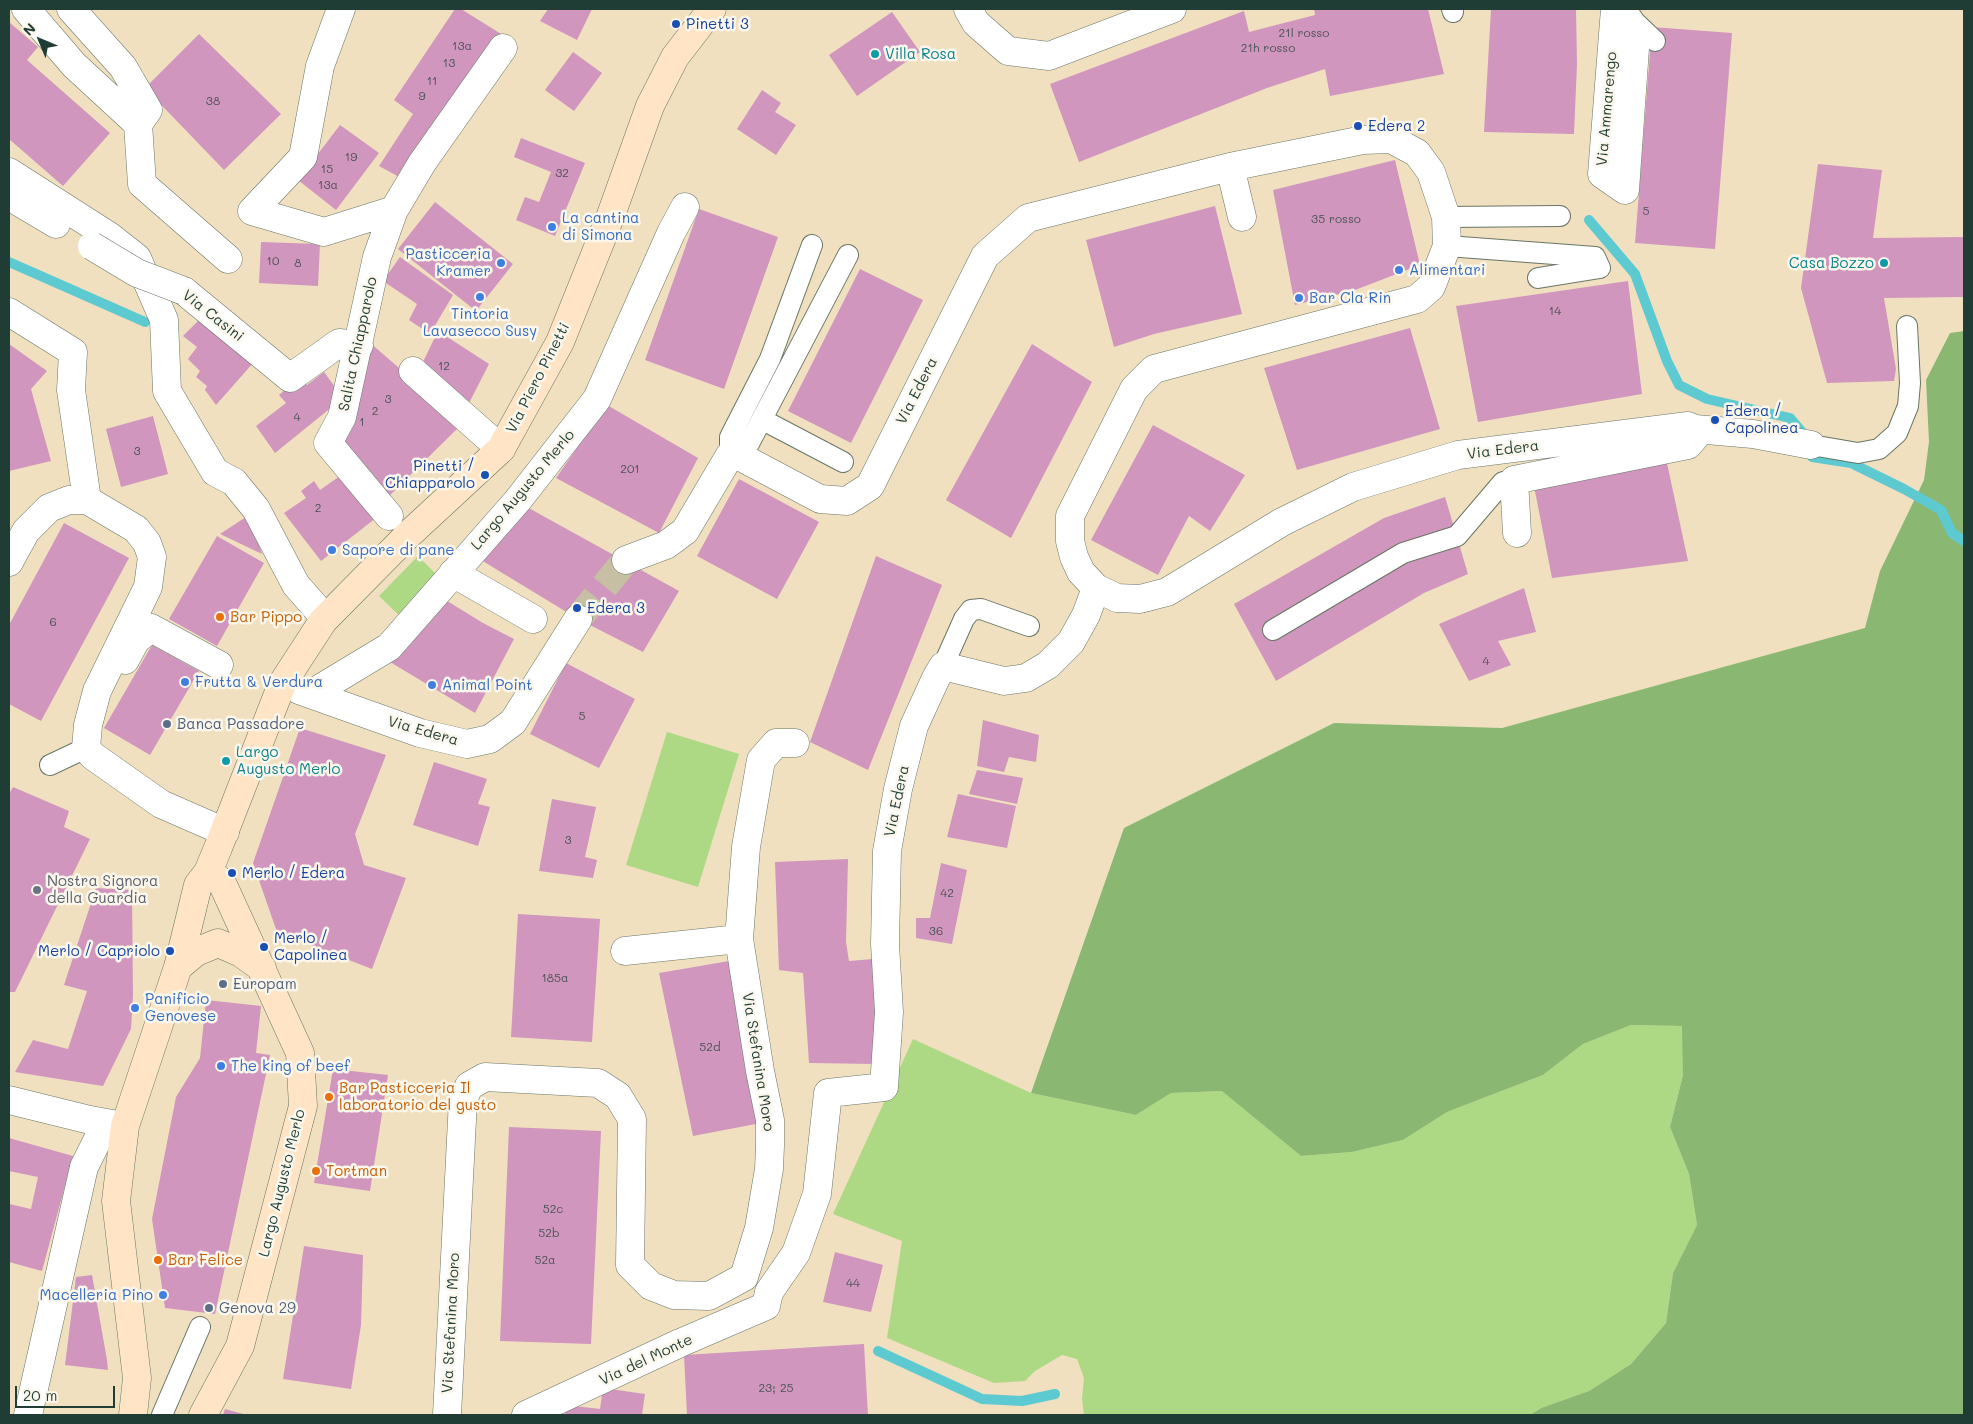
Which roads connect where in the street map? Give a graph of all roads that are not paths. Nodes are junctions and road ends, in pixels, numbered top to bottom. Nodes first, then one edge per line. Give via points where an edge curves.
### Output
1 (26, 9) edge
2 (71, 9) edge
3 (341, 9) edge
4 (712, 9) edge
5 (968, 9) edge
6 (1172, 9) edge
7 (1615, 9) edge
8 (1626, 9) edge
9 (1646, 37) joint
10 (503, 48) dead end
11 (138, 124) junction
12 (1230, 167) junction
13 (9, 172) edge
14 (9, 196) edge
15 (685, 207) dead end
16 (394, 210) junction
17 (1560, 216) dead end
18 (1242, 217) dead end
19 (1446, 217) junction
20 (812, 245) dead end
21 (1447, 246) junction
22 (848, 255) dead end
23 (228, 259) dead end
24 (1538, 278) dead end
25 (9, 312) edge
26 (1907, 326) dead end
27 (358, 345) junction
28 (413, 371) dead end
29 (762, 420) junction
30 (1695, 429) junction
31 (1811, 445) joint
32 (501, 449) junction
33 (736, 456) junction
34 (843, 462) dead end
35 (1514, 480) junction
36 (87, 500) junction
37 (389, 516) dead end
38 (1517, 533) dead end
39 (626, 560) tunnel mouth
40 (9, 562) edge
41 (453, 573) junction
42 (1096, 588) junction
43 (325, 618) junction
44 (533, 619) dead end
45 (1029, 626) dead end
46 (1273, 630) dead end
47 (218, 666) dead end
48 (943, 666) junction
49 (282, 684) junction
50 (97, 691) junction
51 (311, 694) junction
52 (518, 744) dead end
53 (795, 744) dead end
54 (86, 748) junction
55 (50, 765) dead end
56 (225, 832) junction
57 (208, 872) junction
58 (739, 939) junction
59 (625, 951) dead end
60 (178, 967) junction
61 (262, 969) junction
62 (9, 1100) edge
63 (115, 1125) junction
64 (766, 1306) joint
65 (200, 1327) dead end
66 (28, 1415) edge
67 (133, 1415) edge
68 (162, 1415) edge
69 (203, 1415) edge
70 (447, 1415) edge
71 (526, 1415) edge

1 - 11 street via 74,65
2 - 11 street via 123,67 148,110
3 - 16 street via 320,66 303,157 252,211 324,232
4 - 32 street, Via Piero Pinetti via 675,58 650,106 560,342
5 - 6 street via 976,22 1008,51 1049,56
7 - 9 street, Via Ammarengo via 1602,174 1625,190
8 - 9 lane
10 - 16 street, Salita Chiapparolo via 422,163
11 - 23 street via 142,184
12 - 18 street
12 - 19 street, Via Edera via 1362,140 1391,139 1417,153 1431,172
12 - 33 street, Via Edera via 1028,218 985,256 870,486 847,501 820,499
13 - 43 street via 109,236 137,258 164,320 167,392 216,472 234,482 256,508 296,585
14 - 27 street, Via Casini, bridge via 137,273 184,290 290,378 339,344
15 - 41 street, Largo Augusto Merlo via 597,399 518,500
16 - 27 street, Salita Chiapparolo via 376,257
17 - 19 lane
19 - 21 street, Via Edera
20 - 33 lane via 770,359 730,437
21 - 24 lane via 1595,257 1600,268
21 - 42 street, Via Edera via 1431,287 1417,299 1154,369 1134,389 1070,516 1074,557 1081,572
22 - 29 lane
25 - 36 street via 73,352 71,390
26 - 31 lane via 1908,406 1897,432 1879,449 1858,453
27 - 37 street, Salita Chiapparolo via 342,417 328,443
28 - 32 street, Via Piero Pinetti
29 - 33 lane
29 - 34 lane
30 - 31 street via 1753,434
30 - 35 street, Via Edera via 1695,437 1688,445
30 - 42 street, Via Edera via 1688,426 1458,456 1353,487 1282,522 1167,592 1140,599 1117,598
32 - 43 street, Via Piero Pinetti
33 - 39 street via 685,531 666,545
35 - 38 street, Via Edera
35 - 46 lane via 1503,482 1457,536 1403,553
36 - 40 street via 68,500 49,508 26,531
36 - 50 street via 136,530 148,543 152,557 148,587
41 - 44 street
41 - 51 street, Largo Augusto Merlo via 389,647
42 - 48 street via 1071,642 1048,665 1026,678 1004,682
43 - 49 street
45 - 48 lane, Via Edera via 981,609 971,610
47 - 50 street via 151,628 136,640 112,684
48 - 64 street, Via Edera via 914,726 887,851 885,944 889,1012 884,1087 828,1093 817,1194 796,1253 769,1292
49 - 51 street, Via Edera
49 - 56 street
50 - 54 street
51 - 52 street, Via Edera via 420,733 467,744 490,740 513,722 575,624 574,640
53 - 58 street, Via Stefanina Moro via 776,743 761,760 746,847
54 - 55 lane
54 - 56 street via 161,804
56 - 57 street
57 - 60 street via 198,885
57 - 61 street, Largo Augusto Merlo via 223,885
58 - 59 street
58 - 70 street, Via Stefanina Moro via 770,1120 769,1170 759,1228 744,1277 710,1296 674,1295 651,1286 630,1265 632,1119 618,1096 598,1084 485,1077 469,1086 462,1100
60 - 61 street via 196,952 218,943 241,953
60 - 63 street
61 - 69 street, Largo Augusto Merlo via 300,1053 303,1106 240,1346
62 - 63 street
63 - 66 street via 84,1167
63 - 67 street via 116,1201 137,1378
64 - 71 street, Via del Monte
65 - 68 lane

